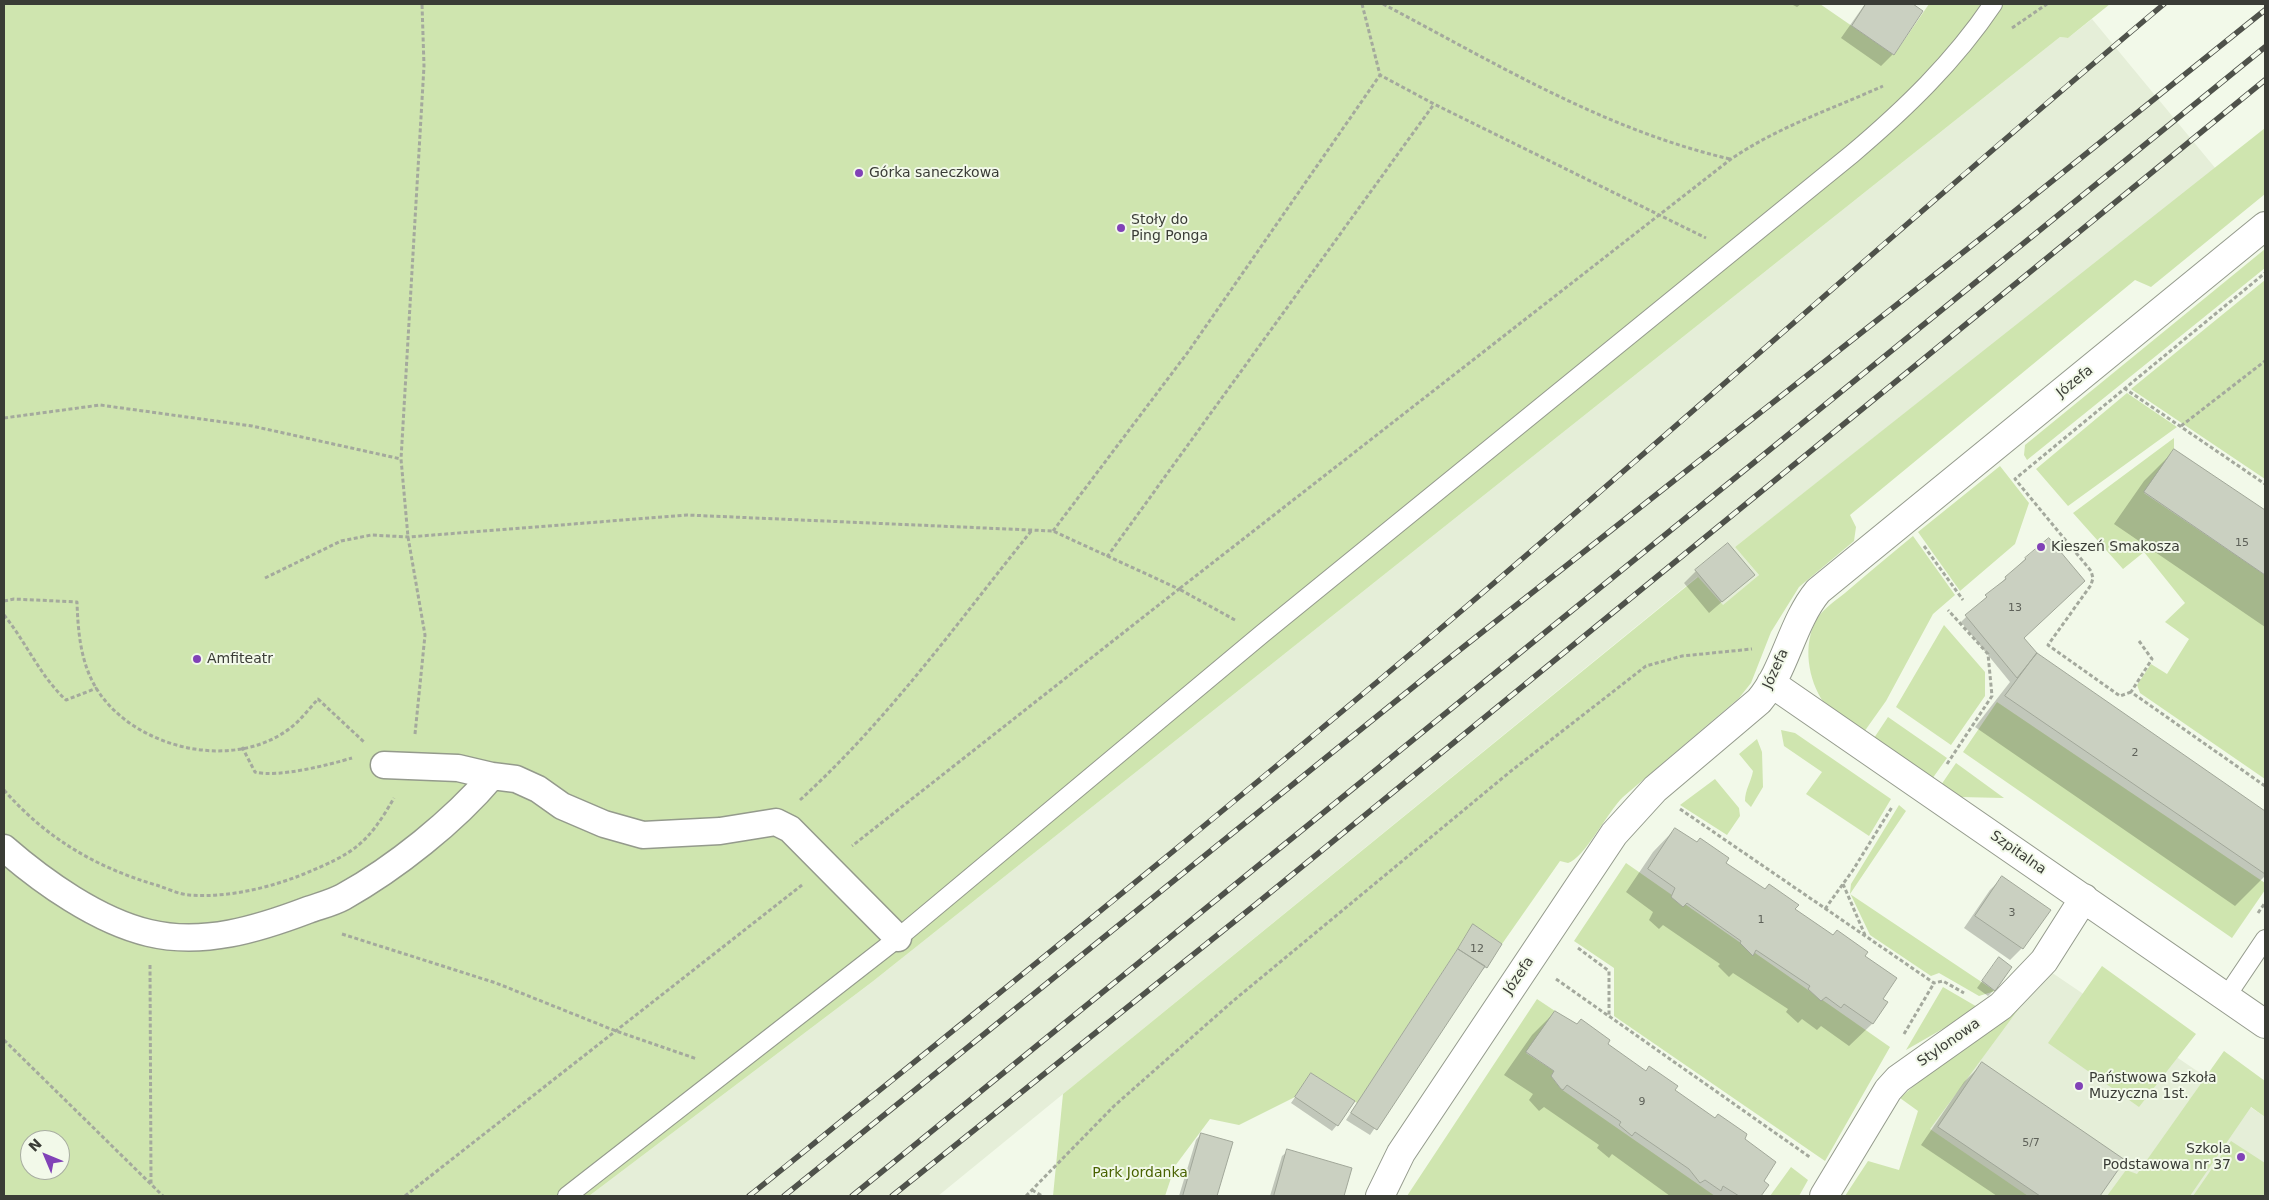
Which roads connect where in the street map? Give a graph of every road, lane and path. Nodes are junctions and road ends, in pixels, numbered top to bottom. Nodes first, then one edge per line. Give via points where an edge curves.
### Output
1 (422, 4) edge
2 (1362, 4) edge
3 (1383, 4) edge
4 (1993, 4) edge
5 (1380, 76) junction
6 (1889, 84) dead end
7 (1434, 104) junction
8 (1731, 159) junction
9 (1659, 214) junction
10 (2265, 226) edge
11 (1731, 250) junction
12 (2265, 273) edge
13 (2265, 361) edge
14 (2124, 388) junction
15 (4, 418) edge
16 (2181, 426) junction
17 (401, 459) junction
18 (2265, 484) edge
19 (1906, 521) junction
20 (1032, 530) junction
21 (1053, 531) junction
22 (408, 537) junction
23 (1107, 557) junction
24 (265, 578) dead end
25 (1179, 590) junction
26 (1963, 600) dead end
27 (4, 601) edge
28 (1948, 610) dead end
29 (4, 615) edge
30 (1262, 634) junction
31 (2139, 641) dead end
32 (1786, 648) junction
33 (1772, 683) junction
34 (97, 688) junction
35 (2131, 692) junction
36 (360, 737) dead end
37 (242, 747) junction
38 (384, 765) dead end
39 (413, 765) junction
40 (326, 766) dead end
41 (492, 776) junction
42 (2265, 786) edge
43 (4, 790) edge
44 (1929, 792) junction
45 (1674, 804) dead end
46 (1893, 806) dead end
47 (776, 822) junction
48 (4, 848) edge
49 (828, 866) junction
50 (1842, 884) junction
51 (2084, 898) junction
52 (1825, 909) junction
53 (340, 933) dead end
54 (150, 934) junction
55 (1865, 936) junction
56 (898, 938) junction
57 (2265, 939) edge
58 (1576, 946) dead end
59 (1548, 973) dead end
60 (1966, 994) dead end
61 (2226, 996) junction
62 (1609, 1016) junction
63 (2265, 1024) edge
64 (616, 1031) junction
65 (4, 1040) edge
66 (730, 1071) junction
67 (151, 1184) junction
68 (1830, 1186) edge
69 (1032, 1190) junction
70 (163, 1196) edge
71 (405, 1196) edge
72 (568, 1196) edge
73 (1026, 1196) edge
74 (1042, 1196) edge
75 (1380, 1196) edge

1 - 17 path via 424,66
2 - 5 path
3 - 8 path via 1578,107 1663,141
4 - 11 lane via 1948,63 1891,121
5 - 7 path
5 - 21 path via 1188,352
6 - 8 path via 1772,135
7 - 9 path
7 - 23 path
8 - 9 path
9 - 11 path
9 - 25 path
10 - 19 street, Józefa
11 - 30 lane
12 - 14 path
13 - 16 path
14 - 16 path
14 - 35 path via 2015,479 2091,571 2093,578 2048,645 2120,696
15 - 17 path via 100,405 252,426
16 - 18 path
17 - 22 path
19 - 26 path
19 - 32 street, Józefa via 1818,591 1801,614
20 - 21 path
20 - 22 path via 687,515
20 - 47 path via 880,720 829,774
21 - 23 path
22 - 24 path via 371,535 341,541
22 - 39 path via 425,636
23 - 25 path
25 - 30 path
25 - 49 path
27 - 34 path via 77,602 82,652
28 - 44 path via 1988,654 1992,696
29 - 34 path via 66,700
30 - 56 lane
31 - 35 path via 2152,659
32 - 33 street, Józefa
32 - 69 path via 1765,647 1682,656 1646,666 1512,771 1233,1001 1114,1106
33 - 44 street, Szpitalna
33 - 75 street, Józefa via 1752,708 1655,788 1614,834 1401,1153
34 - 37 path via 126,720 165,742 222,751
35 - 42 path
36 - 37 path via 318,700 289,729 262,743
37 - 40 path via 255,772 265,775
38 - 39 street
39 - 41 street via 458,768
39 - 43 path via 377,827 354,851 289,880 219,894 187,895 95,862 46,831
41 - 47 street via 516,779 538,789 562,806 643,835 720,831
41 - 54 street via 469,803 388,868 342,897 287,918 222,936 197,938
44 - 51 street, Szpitalna
45 - 52 path
46 - 50 path
47 - 49 street via 790,829
48 - 54 street via 32,873 70,899
49 - 56 street
49 - 64 path
50 - 52 path
50 - 55 path
51 - 61 street, Szpitalna
51 - 68 street, Stylonowa via 2044,961 2001,1006 1898,1079 1888,1090
52 - 55 path
53 - 64 path via 496,983
54 - 67 path
55 - 60 path via 1934,983 1943,981
56 - 66 lane
57 - 61 lane
58 - 62 path via 1609,971
59 - 62 path
61 - 63 street, Szpitalna
62 - 68 path
64 - 66 path
64 - 71 path
65 - 67 path
66 - 72 lane
67 - 70 path
69 - 73 path
69 - 74 path

